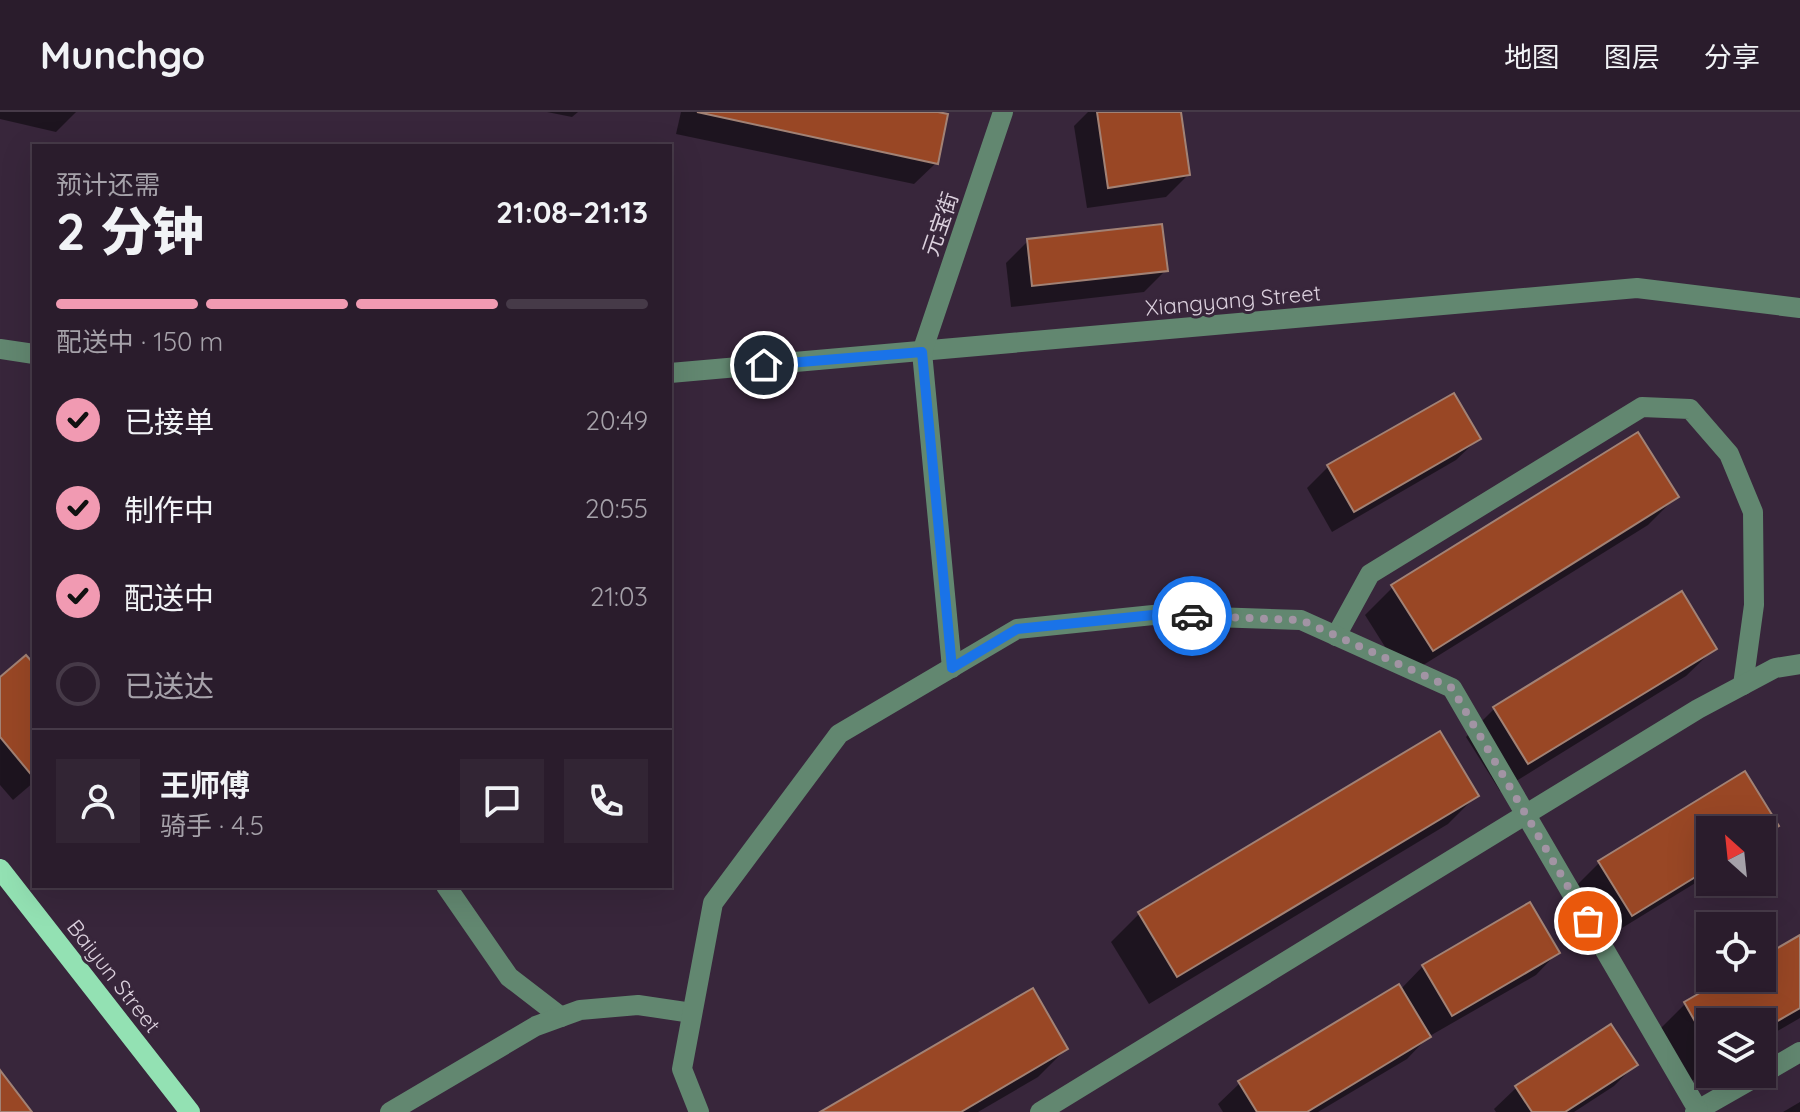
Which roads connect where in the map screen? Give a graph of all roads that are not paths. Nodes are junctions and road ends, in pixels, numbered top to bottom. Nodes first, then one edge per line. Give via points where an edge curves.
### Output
1 (1003, 112) edge
2 (1800, 308) edge
3 (0, 349) edge
4 (922, 352) junction
5 (32, 354) edge
6 (672, 373) edge
7 (1336, 636) junction
8 (1800, 664) edge
9 (952, 668) junction
10 (1743, 685) junction
11 (1525, 813) junction
12 (0, 869) edge
13 (447, 888) edge
14 (692, 1013) junction
15 (561, 1017) junction
16 (1800, 1052) edge
17 (1776, 1066) edge
18 (1737, 1088) edge
19 (1697, 1111) edge
20 (190, 1112) edge
21 (390, 1112) edge
22 (699, 1112) edge
23 (1040, 1112) edge

1 - 4 street, 元宝街
2 - 4 street, Xiangyang Street via 1637,288
3 - 5 street
4 - 6 street, Xiangyang Street
4 - 9 street
7 - 9 street via 1301,620 1153,615 1017,629
7 - 10 street via 1370,574 1642,407 1690,409 1729,454 1753,512 1754,605
7 - 11 street via 1452,688
8 - 10 street via 1775,668
9 - 14 street via 839,734 713,903
10 - 11 street
11 - 19 street
11 - 23 street
12 - 20 main road, Baiyun Street
13 - 15 street via 509,977
14 - 15 street via 638,1005
14 - 22 street via 682,1069
15 - 21 street via 536,1026
16 - 17 street
18 - 19 street

